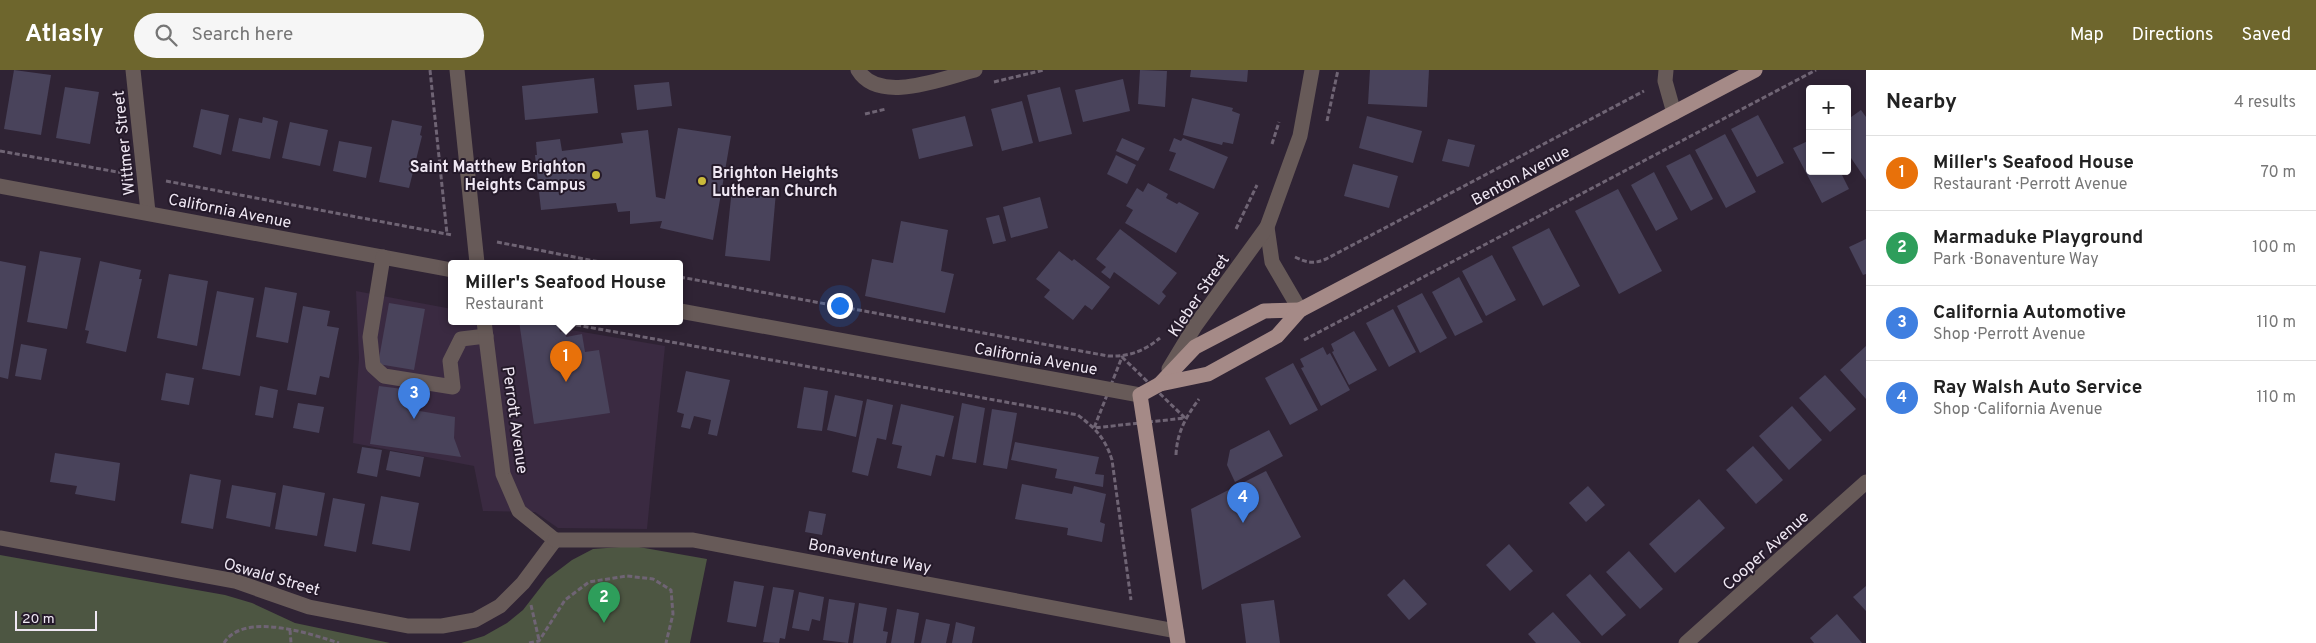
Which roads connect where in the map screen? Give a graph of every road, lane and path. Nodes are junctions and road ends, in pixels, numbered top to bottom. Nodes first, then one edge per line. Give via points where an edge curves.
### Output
1 (133, 70) edge
2 (430, 70) edge
3 (457, 70) edge
4 (858, 70) edge
5 (975, 70) edge
6 (1312, 70) edge
7 (1666, 70) edge
8 (1755, 70) edge
9 (1816, 70) edge
10 (1645, 84) dead end
11 (1674, 113) junction
12 (1281, 115) dead end
13 (1270, 148) dead end
14 (0, 151) edge
15 (144, 177) junction
16 (1258, 182) dead end
17 (0, 186) edge
18 (148, 212) junction
19 (1267, 227) junction
20 (447, 234) junction
21 (496, 234) dead end
22 (1234, 235) dead end
23 (475, 239) junction
24 (497, 243) junction
25 (1291, 251) dead end
26 (383, 257) junction
27 (477, 260) edge
28 (589, 260) edge
29 (448, 269) edge
30 (683, 278) edge
31 (1300, 310) junction
32 (683, 312) edge
33 (576, 325) edge
34 (485, 328) edge
35 (1162, 338) dead end
36 (1299, 342) dead end
37 (1160, 384) junction
38 (1140, 395) junction
39 (1200, 396) dead end
40 (1176, 455) dead end
41 (1866, 482) edge
42 (0, 538) edge
43 (555, 540) junction
44 (529, 597) dead end
45 (1134, 623) junction
46 (290, 630) junction
47 (1177, 637) edge
48 (539, 642) edge
49 (224, 643) edge
50 (291, 643) edge
51 (339, 643) edge
52 (529, 643) edge
53 (666, 643) edge
54 (1686, 643) edge

1 - 15 street, Wittmer Street
2 - 20 path
3 - 23 street
4 - 5 street via 874,85 897,89
6 - 19 street, Kleber Street via 1300,136
7 - 11 street via 1665,81
8 - 11 main road, Benton Avenue
9 - 36 path
10 - 25 path via 1644,92 1326,259 1316,263 1305,262
11 - 31 main road, Benton Avenue
12 - 13 path
14 - 15 path
15 - 18 street, Wittmer Street
15 - 20 path
16 - 22 path
17 - 18 street, California Avenue
18 - 26 street, California Avenue
19 - 31 street, Kleber Street via 1272,262
19 - 37 street, Kleber Street via 1195,326
20 - 23 path
21 - 24 path
23 - 24 path
23 - 27 street
24 - 28 path
26 - 29 street, California Avenue
26 - 34 street via 370,337 373,366 384,376 453,387 450,361 461,338
30 - 35 path via 1108,356 1122,357 1147,349
31 - 37 main road, Benton Avenue via 1277,336 1208,374
31 - 37 main road, Benton Avenue via 1264,311 1195,347
32 - 38 street, California Avenue
33 - 45 path via 1078,415 1107,444 1112,460
34 - 43 street, Perrott Avenue via 503,474 518,511
37 - 38 main road, Benton Avenue
38 - 47 main road
39 - 40 path via 1177,437
41 - 54 street, Cooper Avenue
42 - 43 street, Oswald Street via 235,581 309,607 408,626 442,626 475,620 500,606 523,583
43 - 45 street, Bonaventure Way via 693,540
44 - 48 path
45 - 47 street, Bonaventure Way
46 - 49 path via 262,627 240,630
46 - 50 path
46 - 51 path
48 - 52 path
48 - 53 path via 565,600 589,582 627,576 653,579 671,590 673,614

